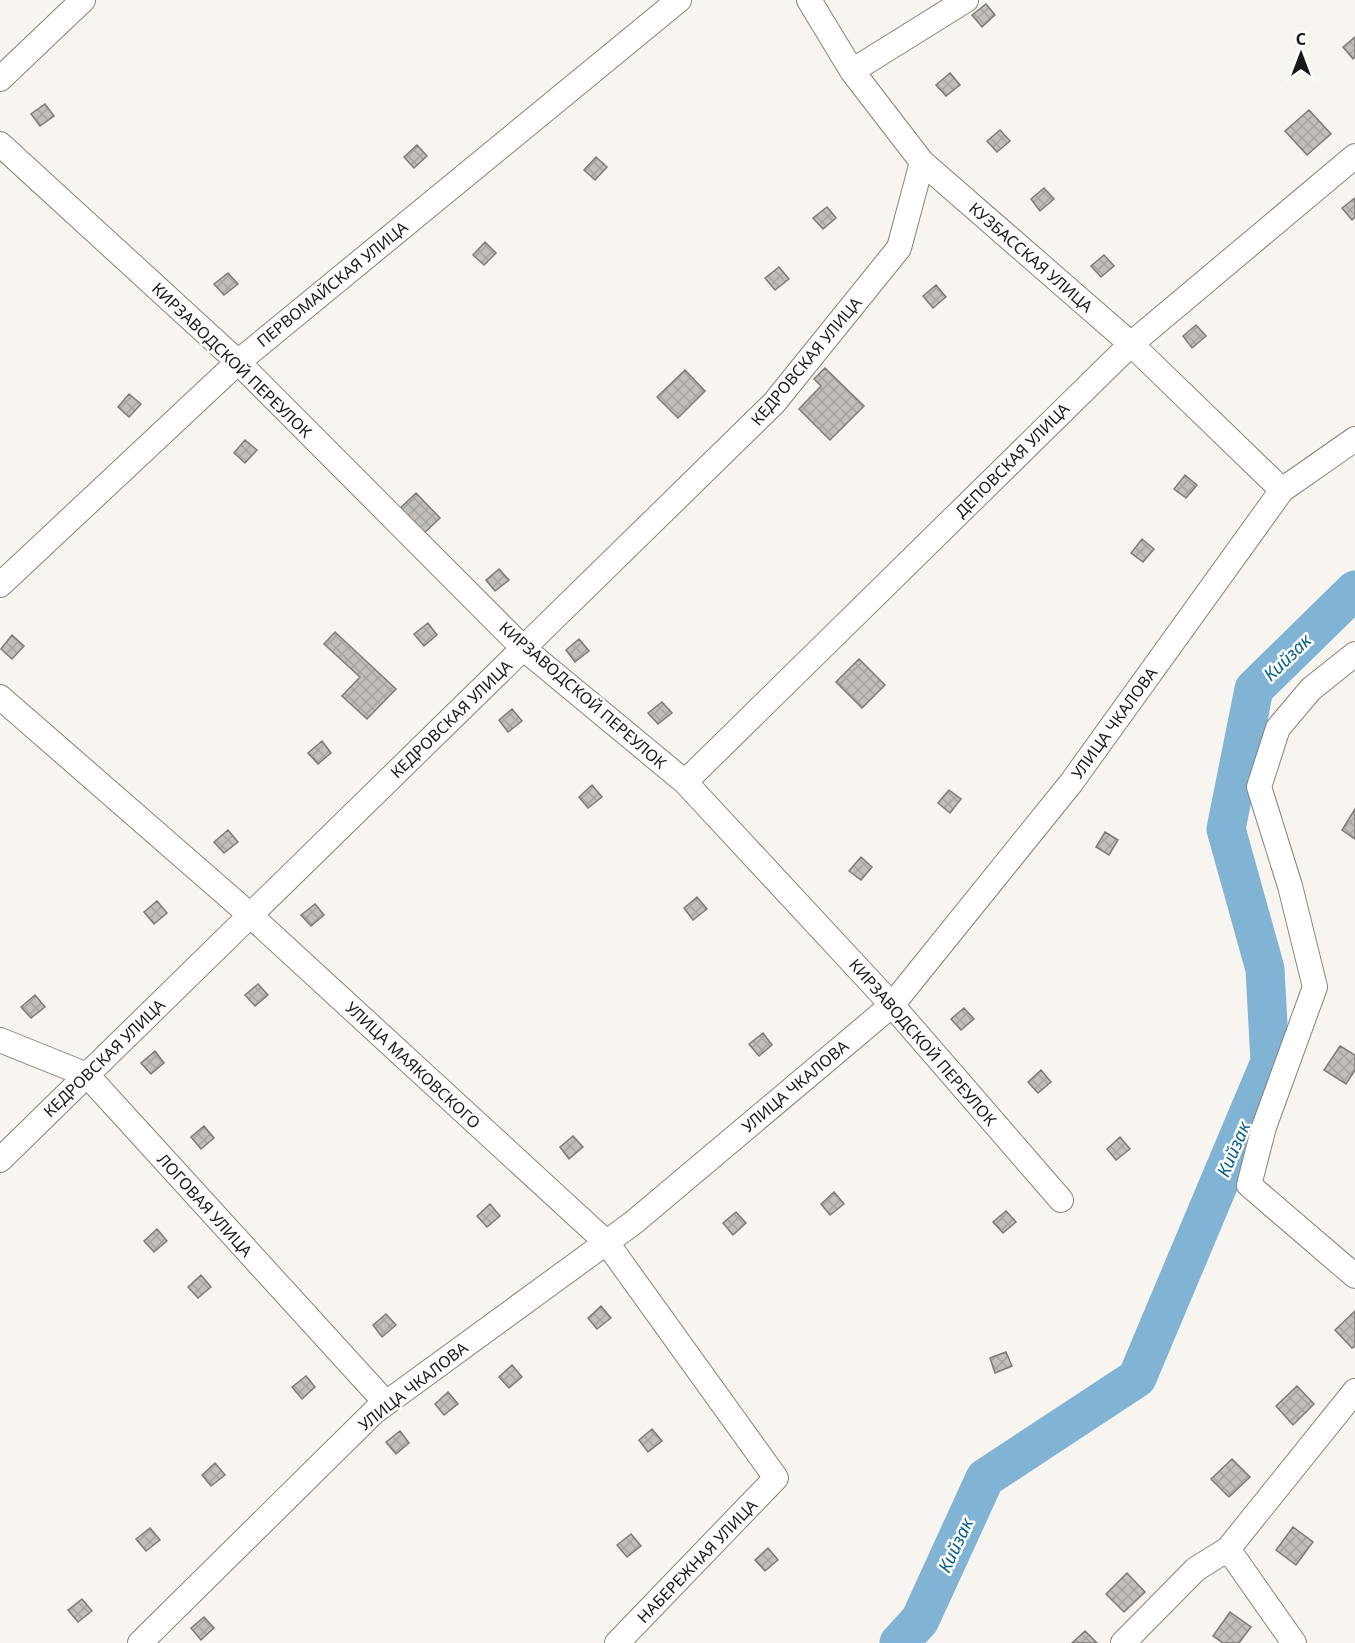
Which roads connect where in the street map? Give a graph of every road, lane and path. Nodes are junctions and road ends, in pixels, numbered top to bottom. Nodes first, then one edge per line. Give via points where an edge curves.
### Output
1 (83, 0) edge
2 (679, 0) edge
3 (809, 0) edge
4 (966, 0) edge
5 (852, 71) junction
6 (0, 79) edge
7 (0, 144) edge
8 (1355, 156) edge
9 (922, 162) junction
10 (1131, 344) junction
11 (238, 362) junction
12 (1355, 439) edge
13 (1282, 490) junction
14 (0, 585) edge
15 (523, 648) junction
16 (1355, 654) edge
17 (0, 697) edge
18 (686, 782) junction
19 (250, 915) junction
20 (892, 1005) junction
21 (0, 1040) edge
22 (87, 1075) junction
23 (0, 1160) edge
24 (1061, 1200) dead end
25 (607, 1243) junction
26 (1355, 1276) edge
27 (1355, 1391) edge
28 (386, 1403) junction
29 (776, 1478) joint
30 (1228, 1549) junction
31 (154, 1638) edge
32 (617, 1643) edge
33 (1123, 1643) edge
34 (1294, 1643) edge

1 - 6 street
2 - 11 street, ПЕРВОМАЙСКАЯ УЛИЦА
3 - 5 street, КУЗБАССКАЯ УЛИЦА
4 - 5 street
5 - 9 street, КУЗБАССКАЯ УЛИЦА
7 - 11 street, КИРЗАВОДСКОЙ ПЕРЕУЛОК
8 - 10 street, ДЕПОВСКАЯ УЛИЦА
9 - 10 street, КУЗБАССКАЯ УЛИЦА
9 - 15 street, КЕДРОВСКАЯ УЛИЦА via 899,248 774,403
10 - 13 street, КУЗБАССКАЯ УЛИЦА
10 - 18 street, ДЕПОВСКАЯ УЛИЦА
11 - 14 street, ПЕРВОМАЙСКАЯ УЛИЦА
11 - 15 street, КИРЗАВОДСКОЙ ПЕРЕУЛОК
12 - 13 street, УЛИЦА ЧКАЛОВА
13 - 20 street, УЛИЦА ЧКАЛОВА via 1071,783
15 - 18 street, КИРЗАВОДСКОЙ ПЕРЕУЛОК
15 - 19 street, КЕДРОВСКАЯ УЛИЦА
16 - 26 street via 1311,689 1278,728 1260,788 1316,987 1264,1127 1249,1185
17 - 19 street, УЛИЦА МАЯКОВСКОГО
18 - 20 street, КИРЗАВОДСКОЙ ПЕРЕУЛОК
19 - 22 street, КЕДРОВСКАЯ УЛИЦА
19 - 25 street, УЛИЦА МАЯКОВСКОГО
20 - 24 street, КИРЗАВОДСКОЙ ПЕРЕУЛОК
20 - 25 street, УЛИЦА ЧКАЛОВА
21 - 22 street, ЛОГОВАЯ УЛИЦА
22 - 23 street, КЕДРОВСКАЯ УЛИЦА
22 - 28 street, ЛОГОВАЯ УЛИЦА
25 - 28 street, УЛИЦА ЧКАЛОВА
25 - 29 street, УЛИЦА МАЯКОВСКОГО
27 - 30 street
28 - 31 street, УЛИЦА ЧКАЛОВА
29 - 32 street, НАБЕРЕЖНАЯ УЛИЦА
30 - 33 street via 1196,1569
30 - 34 street

